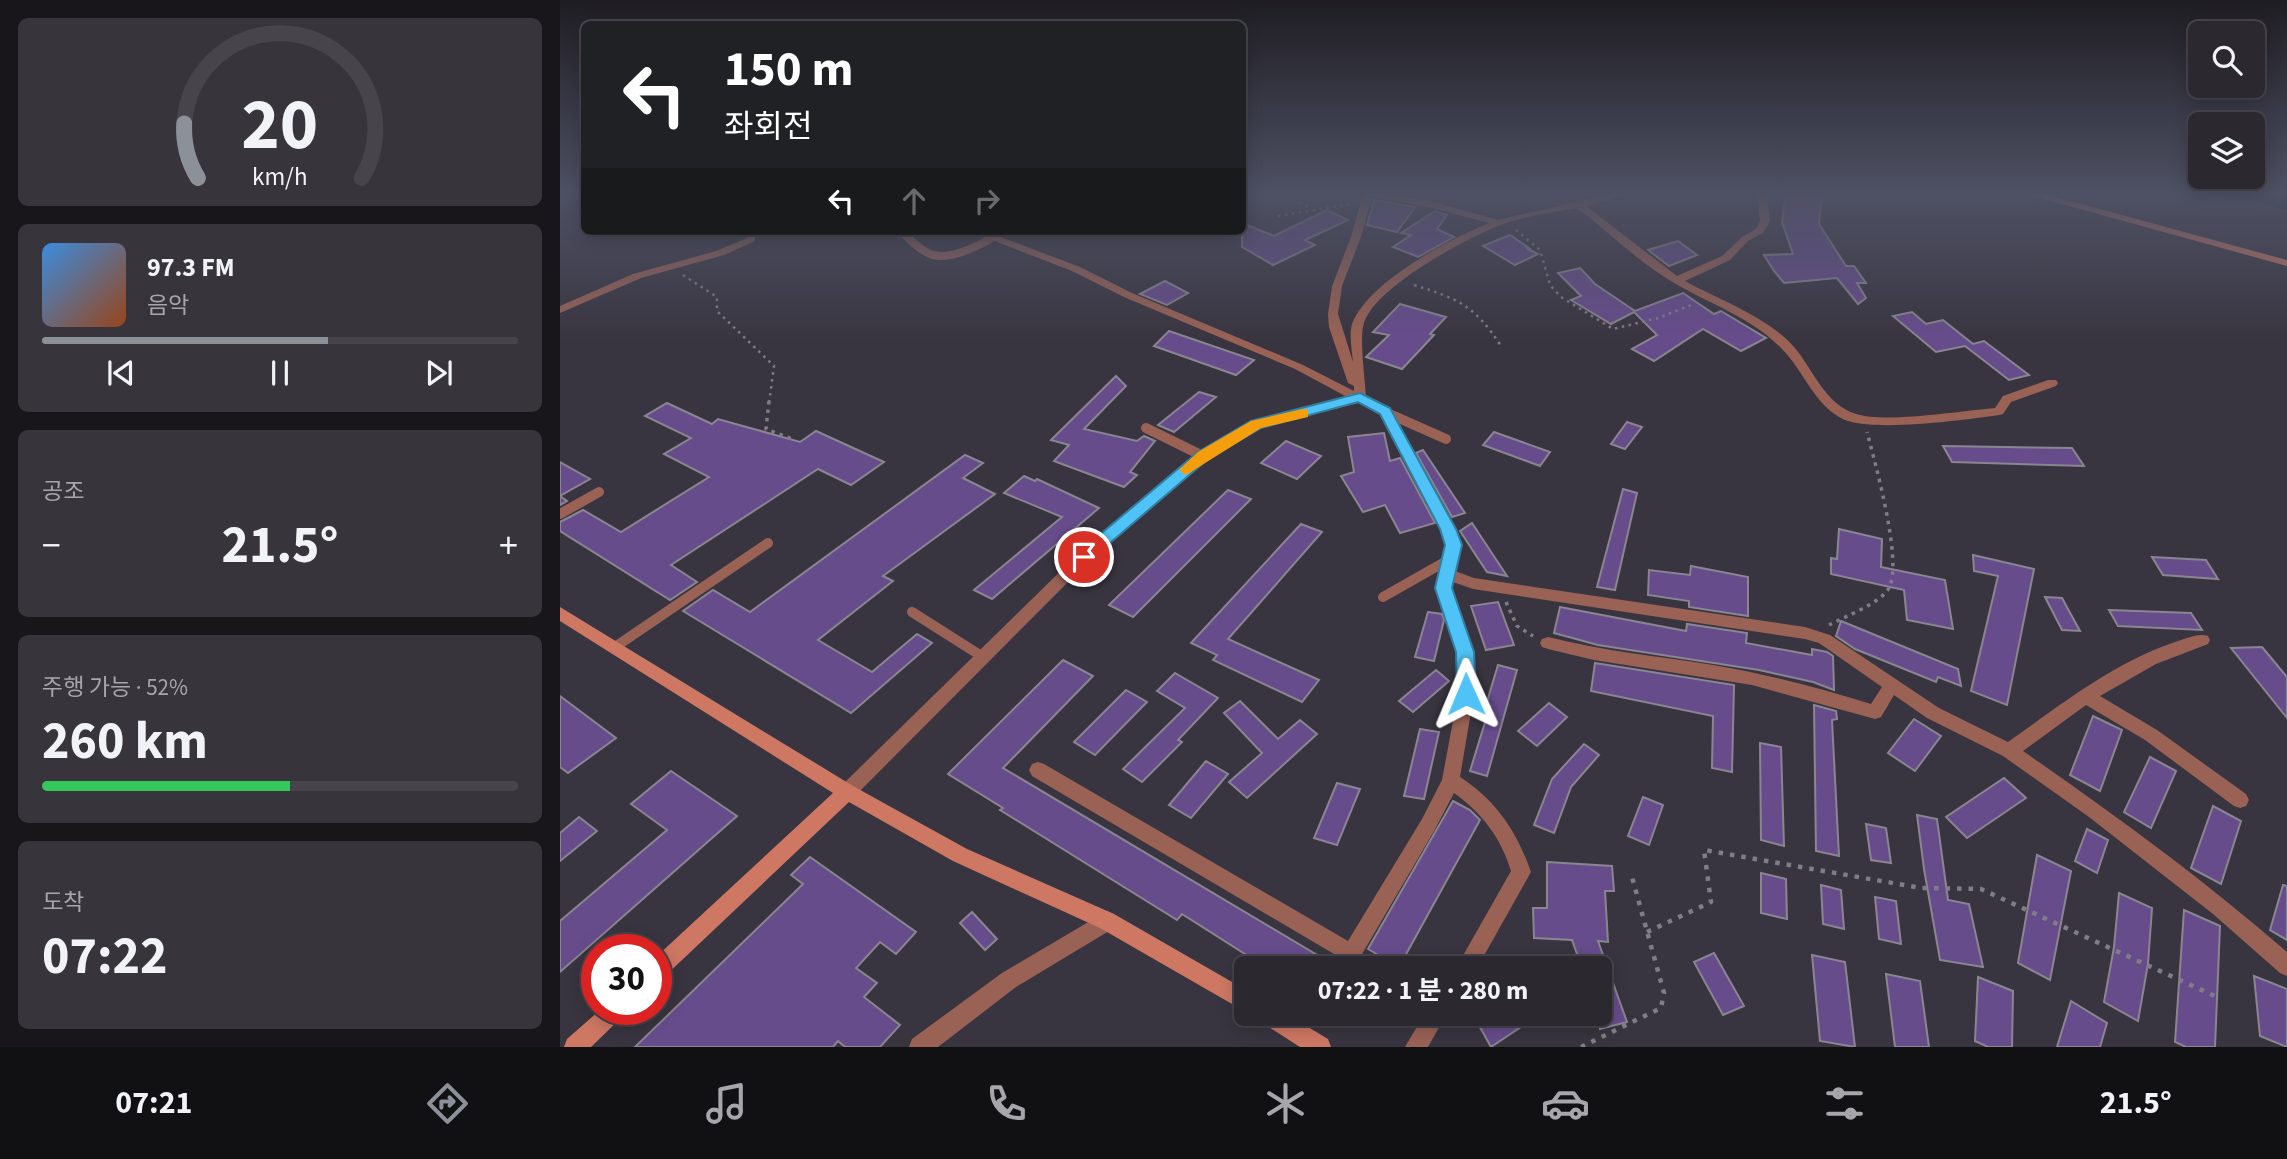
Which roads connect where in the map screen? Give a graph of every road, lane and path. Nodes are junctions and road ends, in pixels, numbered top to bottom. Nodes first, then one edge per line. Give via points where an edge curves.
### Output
1 (743, 243) edge
2 (915, 243) edge
3 (975, 243) edge
4 (1017, 243) edge
5 (1354, 243) edge
6 (1457, 243) edge
7 (1530, 243) edge
8 (1629, 243) edge
9 (1741, 243) edge
10 (2214, 243) edge
11 (2287, 263) edge
12 (681, 264) junction
13 (1398, 280) junction
14 (1678, 280) junction
15 (1709, 297) junction
16 (560, 310) edge
17 (1501, 345) dead end
18 (2052, 383) dead end
19 (1360, 398) junction
20 (1385, 412) junction
21 (1851, 418) junction
22 (1146, 428) dead end
23 (1446, 439) dead end
24 (795, 440) dead end
25 (1203, 456) junction
26 (599, 492) dead end
27 (560, 514) edge
28 (768, 543) dead end
29 (1449, 566) junction
30 (1501, 587) junction
31 (1383, 597) dead end
32 (912, 612) dead end
33 (560, 613) edge
34 (1812, 635) junction
35 (2202, 639) dead end
36 (1548, 643) joint
37 (615, 647) junction
38 (983, 657) junction
39 (1891, 686) junction
40 (2087, 697) junction
41 (2009, 751) junction
42 (1038, 770) dead end
43 (1451, 781) junction
44 (847, 792) junction
45 (2240, 800) dead end
46 (1632, 877) dead end
47 (1107, 921) junction
48 (1647, 932) junction
49 (672, 956) edge
50 (1473, 956) edge
51 (2287, 966) edge
52 (1234, 995) edge
53 (2219, 999) dead end
54 (599, 1025) edge
55 (1286, 1026) edge
56 (1429, 1026) edge
57 (575, 1047) edge
58 (920, 1047) edge
59 (1320, 1047) edge
60 (1416, 1047) edge
61 (1581, 1047) edge

1 - 12 street
2 - 3 lane via 940,256
4 - 19 street
5 - 19 street via 1337,286 1333,314
6 - 13 street
7 - 15 path via 1540,250 1550,285 1561,297 1613,329 1668,315
8 - 14 street
9 - 14 street via 1726,258
10 - 11 street
12 - 16 street via 637,276
12 - 24 path via 676,268 681,275 714,294 717,311 774,366 765,429
13 - 17 path via 1442,294 1469,309 1490,327
13 - 19 street via 1371,304 1357,326
14 - 15 street
15 - 21 street via 1781,340 1831,404
18 - 21 street via 2007,398 1999,411 1953,417
19 - 20 street
19 - 25 street via 1256,424
20 - 23 lane
20 - 29 street via 1448,529 1454,545
21 - 34 path via 1866,430 1885,503 1891,585 1883,595
22 - 25 lane
25 - 38 street via 1084,557
26 - 27 lane
28 - 37 lane
29 - 30 street via 1473,583
29 - 31 lane
29 - 43 street via 1444,588 1465,652 1466,694
30 - 34 street
30 - 36 path via 1517,625
32 - 38 lane
33 - 37 street
34 - 39 street via 1856,658
35 - 40 street via 2136,665
36 - 39 street via 1582,653 1734,675 1875,712
37 - 44 street
38 - 44 street
39 - 41 street
40 - 41 street
40 - 45 street via 2151,735
41 - 51 street via 2179,875
42 - 43 street via 1351,954
43 - 50 street via 1475,796 1495,817 1521,872
44 - 47 street via 960,855
44 - 49 street
46 - 48 path
47 - 52 street
47 - 58 street via 1009,980
48 - 53 path via 1711,902 1704,850 1921,888 1981,889
48 - 61 path via 1664,993 1661,1008
54 - 57 street
55 - 59 street
56 - 60 street

